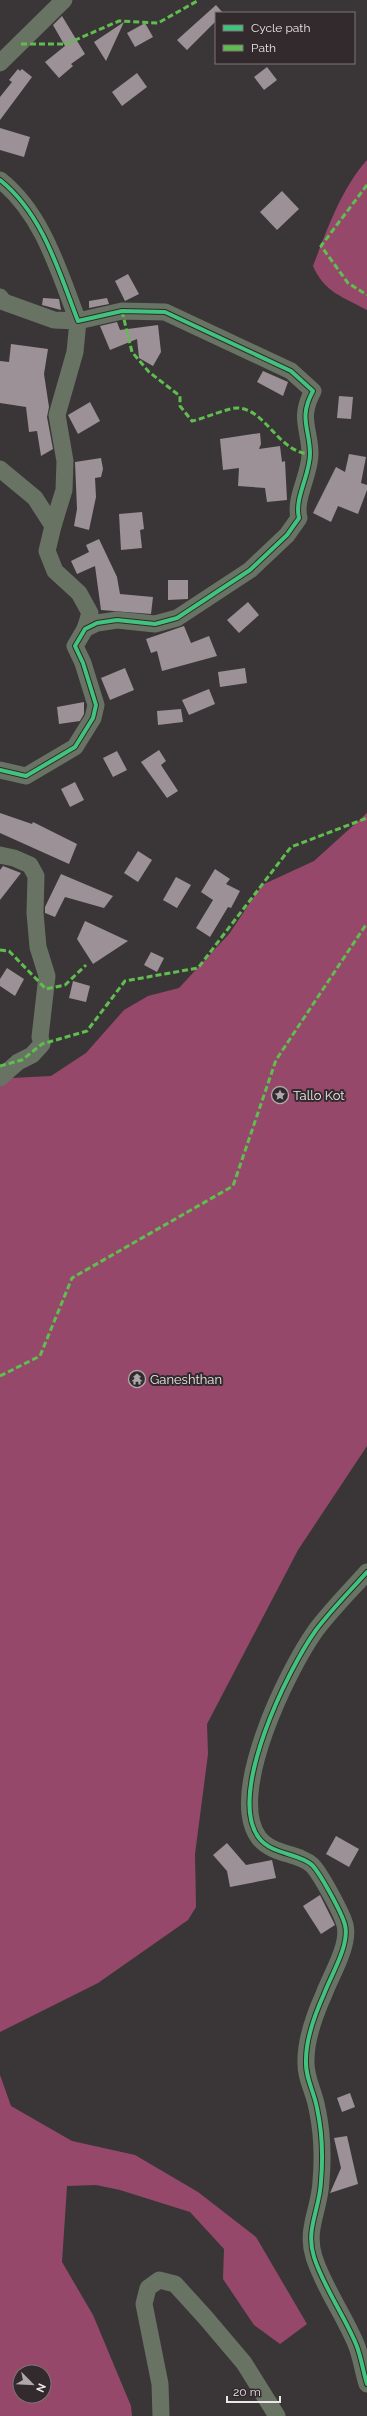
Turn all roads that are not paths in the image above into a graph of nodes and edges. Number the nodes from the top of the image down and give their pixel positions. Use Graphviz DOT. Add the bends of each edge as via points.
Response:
graph roads {
  1 [pos="64,0"];
  2 [pos="0,64"];
  3 [pos="0,180"];
  4 [pos="0,297"];
  5 [pos="78,321"];
  6 [pos="0,469"];
  7 [pos="53,526"];
  8 [pos="85,629"];
  9 [pos="0,770"];
  10 [pos="0,855"];
  11 [pos="0,1078"];
  12 [pos="367,1572"];
  13 [pos="367,2384"];
  14 [pos="160,2416"];
  15 [pos="277,2416"];
  1 -- 2 [label="street"];
  3 -- 5 [label="street" via="12,189 35,218"];
  4 -- 5 [label="street" via="4,302 54,320"];
  5 -- 7 [label="street" via="75,352 57,415 65,461 64,490"];
  5 -- 8 [label="street" via="122,311 165,312 291,372 313,391 308,399 304,423 310,454 296,510 298,518 287,535 250,570 177,618 155,624 117,620 97,623"];
  6 -- 7 [label="street" via="35,498"];
  7 -- 8 [label="street" via="47,551 55,571 79,593 90,613"];
  8 -- 9 [label="street" via="75,646 96,705 93,718 75,747 26,776"];
  10 -- 11 [label="street" via="30,865 36,876 35,913 38,947 47,976 40,1037 42,1044 32,1055 18,1062"];
  12 -- 13 [label="street" via="316,1630 291,1668 276,1700 249,1788 251,1820 259,1839 273,1849 311,1864 346,1926 342,1955 311,2029 306,2058 307,2079 317,2107 321,2150 321,2182 310,2232 314,2258 356,2345"];
  14 -- 15 [label="street" via="160,2384 144,2304 148,2288 159,2280 175,2284 210,2322 244,2363"];
}
